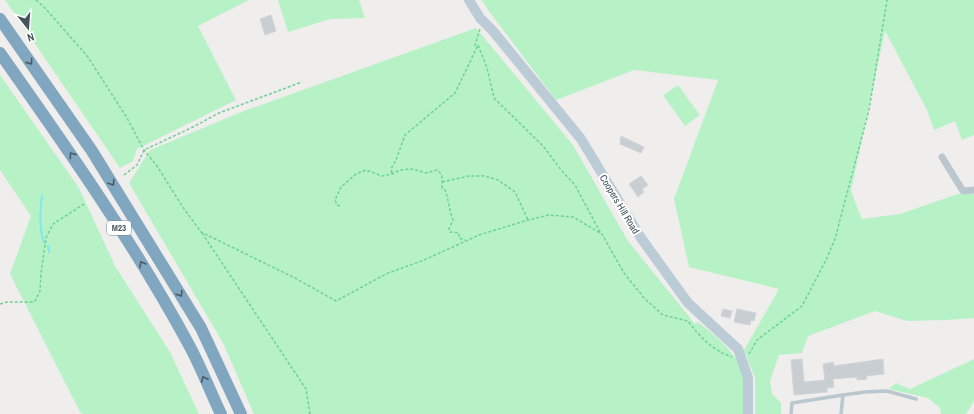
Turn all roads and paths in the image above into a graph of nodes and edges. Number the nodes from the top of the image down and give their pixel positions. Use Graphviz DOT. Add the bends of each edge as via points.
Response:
graph roads {
  1 [pos="36,0"];
  2 [pos="469,0"];
  3 [pos="887,0"];
  4 [pos="0,19"];
  5 [pos="479,31"];
  6 [pos="478,45"];
  7 [pos="0,53"];
  8 [pos="302,82"];
  9 [pos="144,150"];
  10 [pos="942,157"];
  11 [pos="392,174"];
  12 [pos="124,175"];
  13 [pos="442,182"];
  14 [pos="974,190"];
  15 [pos="84,204"];
  16 [pos="340,206"];
  17 [pos="528,220"];
  18 [pos="201,232"];
  19 [pos="602,234"];
  20 [pos="466,241"];
  21 [pos="0,304"];
  22 [pos="742,362"];
  23 [pos="843,395"];
  24 [pos="916,399"];
  25 [pos="221,414"];
  26 [pos="241,414"];
  27 [pos="310,414"];
  28 [pos="748,414"];
  29 [pos="791,414"];
  30 [pos="842,414"];
  1 -- 9 [label="path" via="88,57"];
  2 -- 22 [label="street, Coopers Hill Road" via="480,18 581,139 641,238 688,303 738,348"];
  3 -- 22 [label="path" via="869,110 835,239 802,306 757,340"];
  4 -- 26 [label="highway, M23, one-way" via="92,151 201,328"];
  5 -- 6 [label="path" via="475,45"];
  6 -- 11 [label="path" via="455,93 405,135 391,168"];
  6 -- 19 [label="path" via="494,98 542,146 575,184"];
  25 -- 7 [label="highway, M23, one-way" via="189,346 137,255 78,164"];
  8 -- 9 [label="path" via="220,112"];
  9 -- 12 [label="path" via="137,165"];
  9 -- 18 [label="path"];
  10 -- 14 [label="street" via="963,191"];
  11 -- 13 [label="path" via="400,170 413,169 426,173 437,170 441,173"];
  11 -- 16 [label="path" via="382,176 366,170 356,174 341,188 335,200"];
  13 -- 17 [label="path" via="469,176 484,176 498,180 515,192"];
  13 -- 20 [label="path" via="442,188 450,201 453,220 448,229 450,232 459,233 459,238"];
  15 -- 21 [label="path" via="53,224 46,238 40,291 35,301"];
  17 -- 19 [label="path" via="549,214 573,217"];
  17 -- 20 [label="path"];
  18 -- 20 [label="path" via="336,301 386,274"];
  18 -- 27 [label="path" via="306,389"];
  19 -- 22 [label="path" via="624,273 663,315 688,321 699,336 721,353"];
  22 -- 28 [label="street, Coopers Hill Road" via="748,378"];
  23 -- 24 [label="lane" via="887,391"];
  23 -- 29 [label="lane" via="792,403"];
  23 -- 30 [label="lane"];
}
